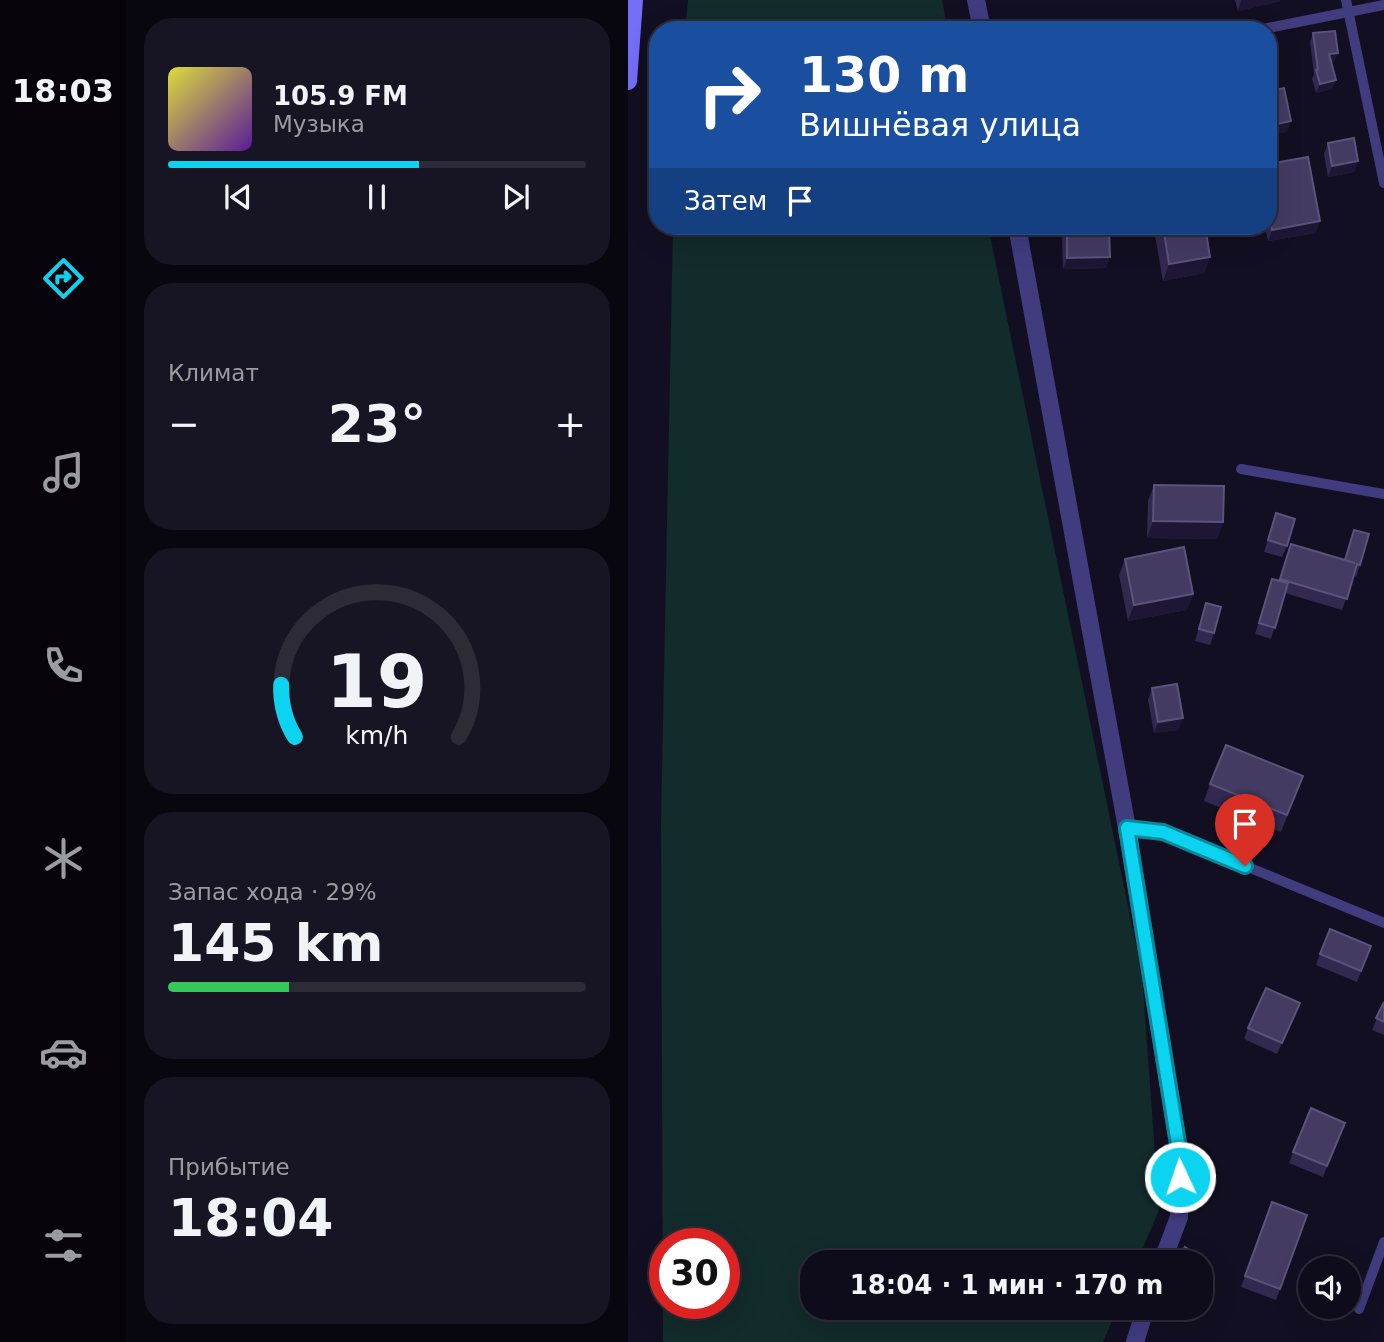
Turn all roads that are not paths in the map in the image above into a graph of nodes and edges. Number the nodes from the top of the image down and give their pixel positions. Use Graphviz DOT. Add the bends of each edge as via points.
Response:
graph roads {
  1 [pos="634,0"];
  2 [pos="976,0"];
  3 [pos="1384,5"];
  4 [pos="1347,6"];
  5 [pos="980,21"];
  6 [pos="1277,25"];
  7 [pos="628,81"];
  8 [pos="1384,183"];
  9 [pos="1020,235"];
  10 [pos="1241,469"];
  11 [pos="1384,494"];
  12 [pos="1127,828"];
  13 [pos="1384,923"];
  14 [pos="1384,1242"];
  15 [pos="1167,1250"];
  16 [pos="1361,1304"];
  17 [pos="1142,1320"];
  18 [pos="1135,1342"];
  1 -- 7 [label="main road"];
  2 -- 5 [label="street"];
  3 -- 4 [label="lane"];
  4 -- 6 [label="lane"];
  4 -- 8 [label="lane"];
  9 -- 12 [label="street"];
  10 -- 11 [label="lane"];
  12 -- 13 [label="lane" via="1163,832"];
  12 -- 15 [label="street" via="1180,1156 1179,1217"];
  14 -- 16 [label="lane"];
  17 -- 18 [label="street"];
}
